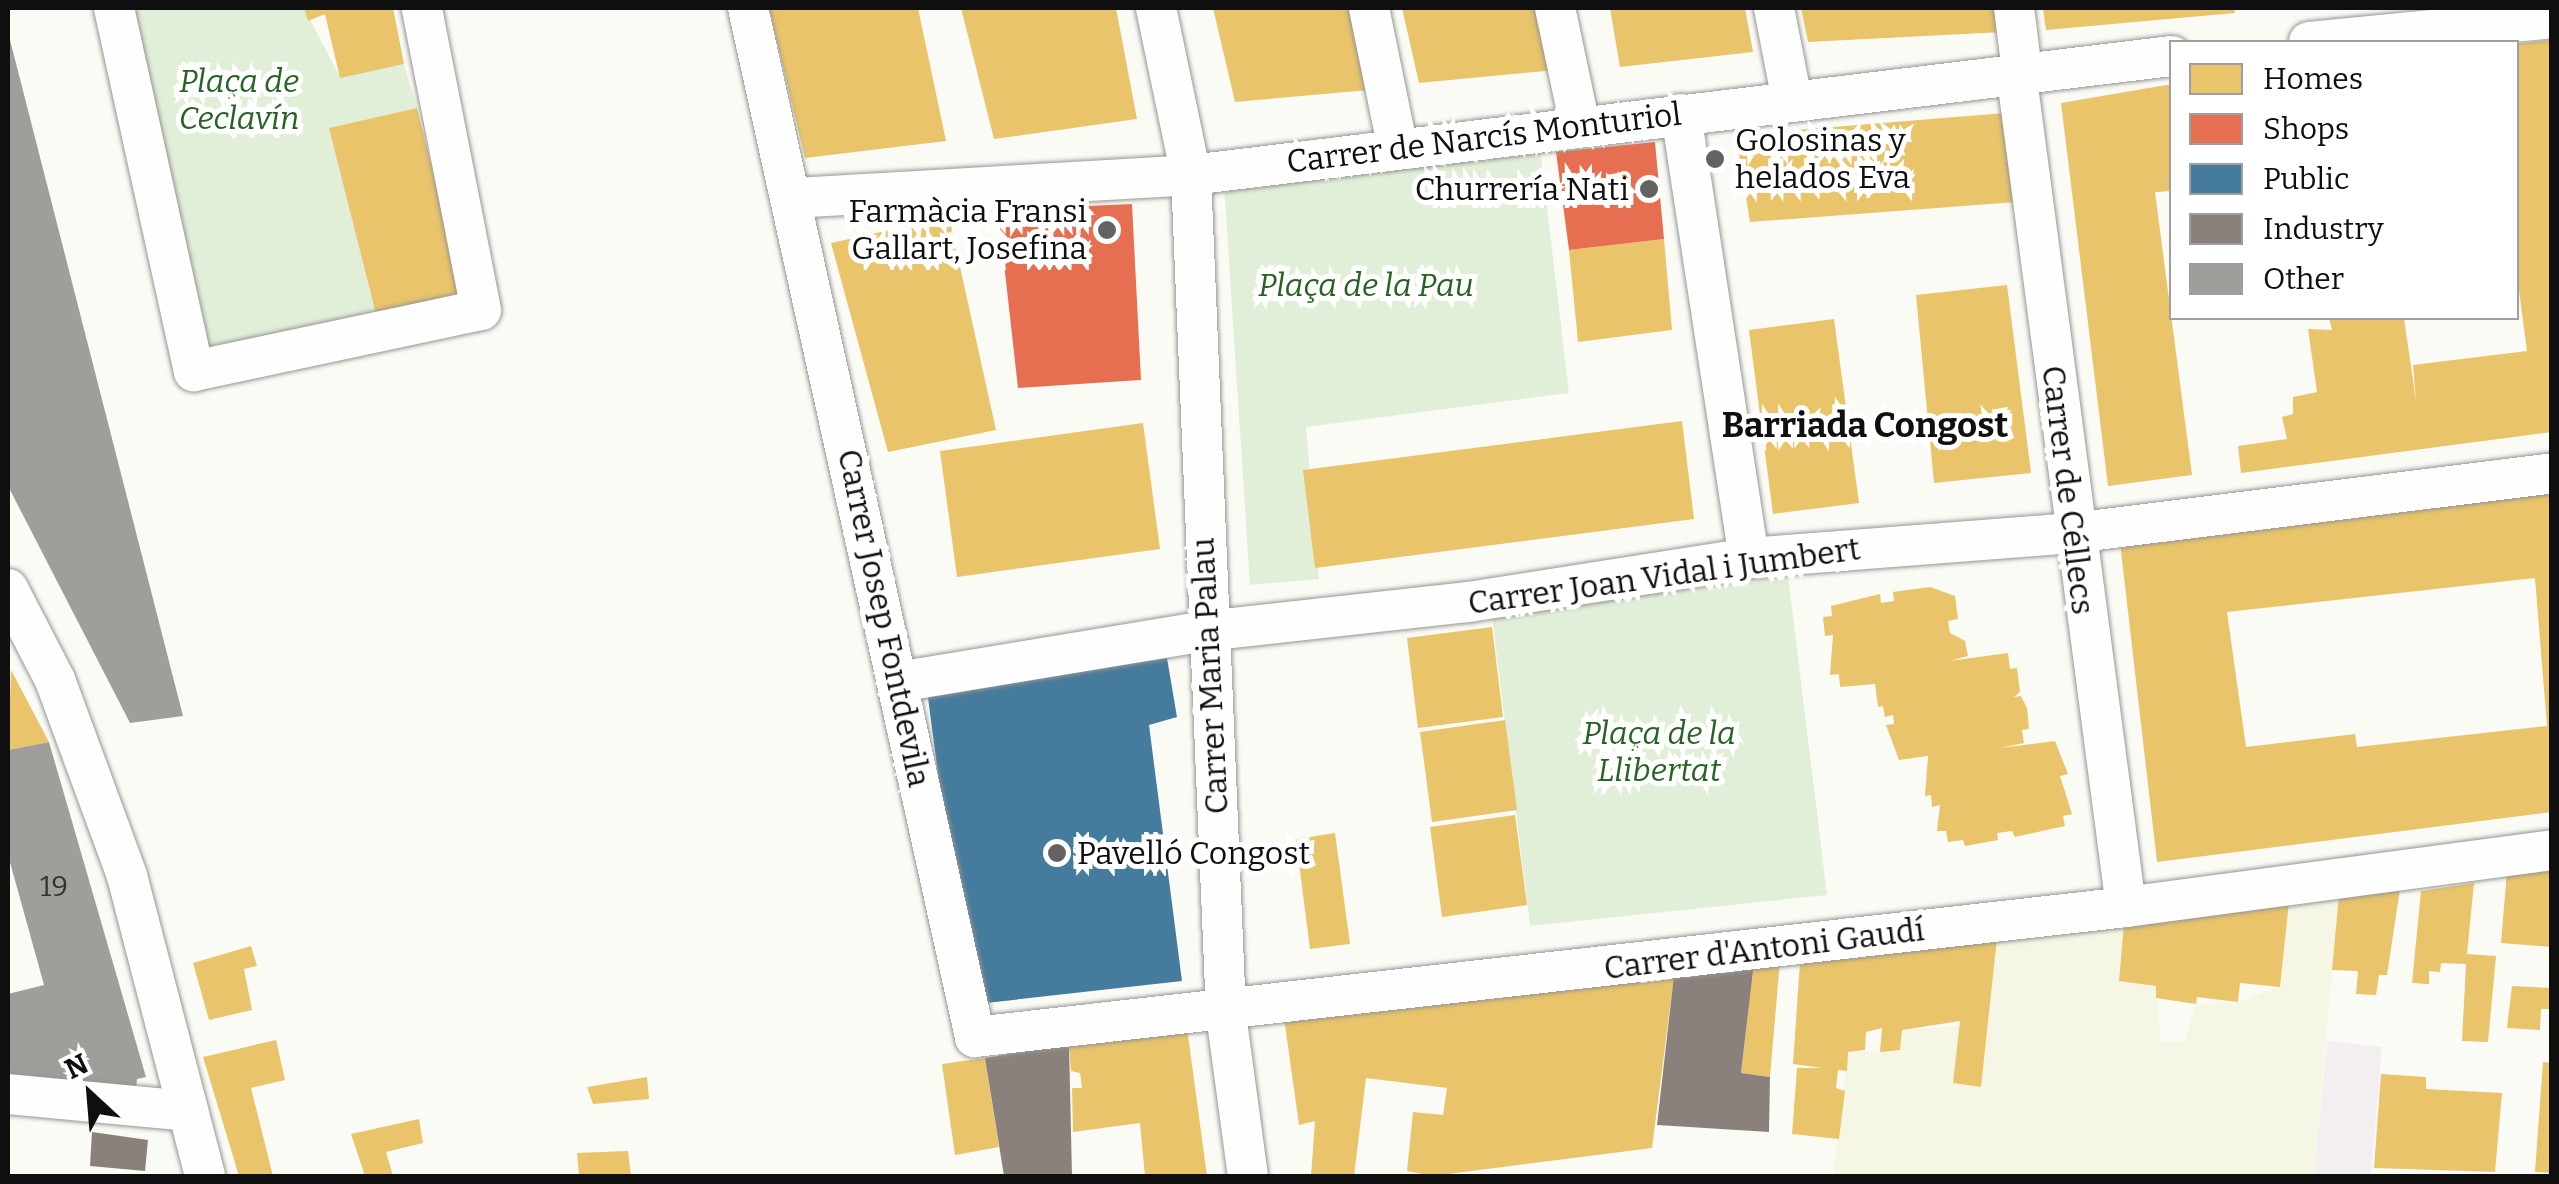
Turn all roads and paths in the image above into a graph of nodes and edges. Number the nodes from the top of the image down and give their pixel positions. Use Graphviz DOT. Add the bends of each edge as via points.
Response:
graph roads {
  1 [pos="114,8"];
  2 [pos="422,8"];
  3 [pos="748,8"];
  4 [pos="1156,8"];
  5 [pos="1370,8"];
  6 [pos="1555,8"];
  7 [pos="1774,8"];
  8 [pos="2014,8"];
  9 [pos="2552,18"];
  10 [pos="2367,22"];
  11 [pos="2315,40"];
  12 [pos="2169,56"];
  13 [pos="2019,71"];
  14 [pos="1792,101"];
  15 [pos="1681,114"];
  16 [pos="1580,126"];
  17 [pos="1398,149"];
  18 [pos="1191,175"];
  19 [pos="794,198"];
  20 [pos="2552,473"];
  21 [pos="2072,534"];
  22 [pos="1749,558"];
  23 [pos="8,589"];
  24 [pos="1206,630"];
  25 [pos="898,682"];
  26 [pos="2552,850"];
  27 [pos="2126,907"];
  28 [pos="1226,1014"];
  29 [pos="975,1037"];
  30 [pos="8,1094"];
  31 [pos="188,1111"];
  32 [pos="205,1176"];
  33 [pos="1248,1176"];
  1 -- 2 [label="street" via="194,370 481,310"];
  3 -- 19 [label="street, Carrer Josep Fontdevila"];
  4 -- 18 [label="street, Carrer Maria Palau"];
  5 -- 17 [label="street"];
  6 -- 16 [label="street"];
  7 -- 14 [label="street"];
  8 -- 13 [label="street, Carrer de Céllecs"];
  9 -- 10 [label="street"];
  10 -- 11 [label="street"];
  12 -- 13 [label="street, Carrer de Narcís Monturiol"];
  13 -- 14 [label="street, Carrer de Narcís Monturiol"];
  13 -- 21 [label="street, Carrer de Céllecs"];
  14 -- 15 [label="street, Carrer de Narcís Monturiol"];
  15 -- 16 [label="street, Carrer de Narcís Monturiol"];
  15 -- 22 [label="street"];
  16 -- 17 [label="street, Carrer de Narcís Monturiol"];
  17 -- 18 [label="street, Carrer de Narcís Monturiol"];
  18 -- 19 [label="street, Carrer de Narcís Monturiol"];
  18 -- 24 [label="street, Carrer Maria Palau"];
  19 -- 25 [label="street, Carrer Josep Fontdevila"];
  20 -- 21 [label="street, Carrer Joan Vidal i Jumbert"];
  21 -- 22 [label="street, Carrer Joan Vidal i Jumbert"];
  21 -- 27 [label="street, Carrer de Céllecs"];
  22 -- 24 [label="street, Carrer Joan Vidal i Jumbert" via="1469,602"];
  23 -- 31 [label="street" via="55,680 127,876"];
  24 -- 25 [label="street, Carrer Joan Vidal i Jumbert"];
  24 -- 28 [label="street, Carrer Maria Palau"];
  25 -- 29 [label="street, Carrer Josep Fontdevila"];
  26 -- 27 [label="street, Carrer d'Antoni Gaudí"];
  27 -- 28 [label="street, Carrer d'Antoni Gaudí"];
  28 -- 29 [label="street, Carrer d'Antoni Gaudí"];
  28 -- 33 [label="street, Carrer Maria Palau"];
  30 -- 31 [label="street"];
  31 -- 32 [label="street"];
}
